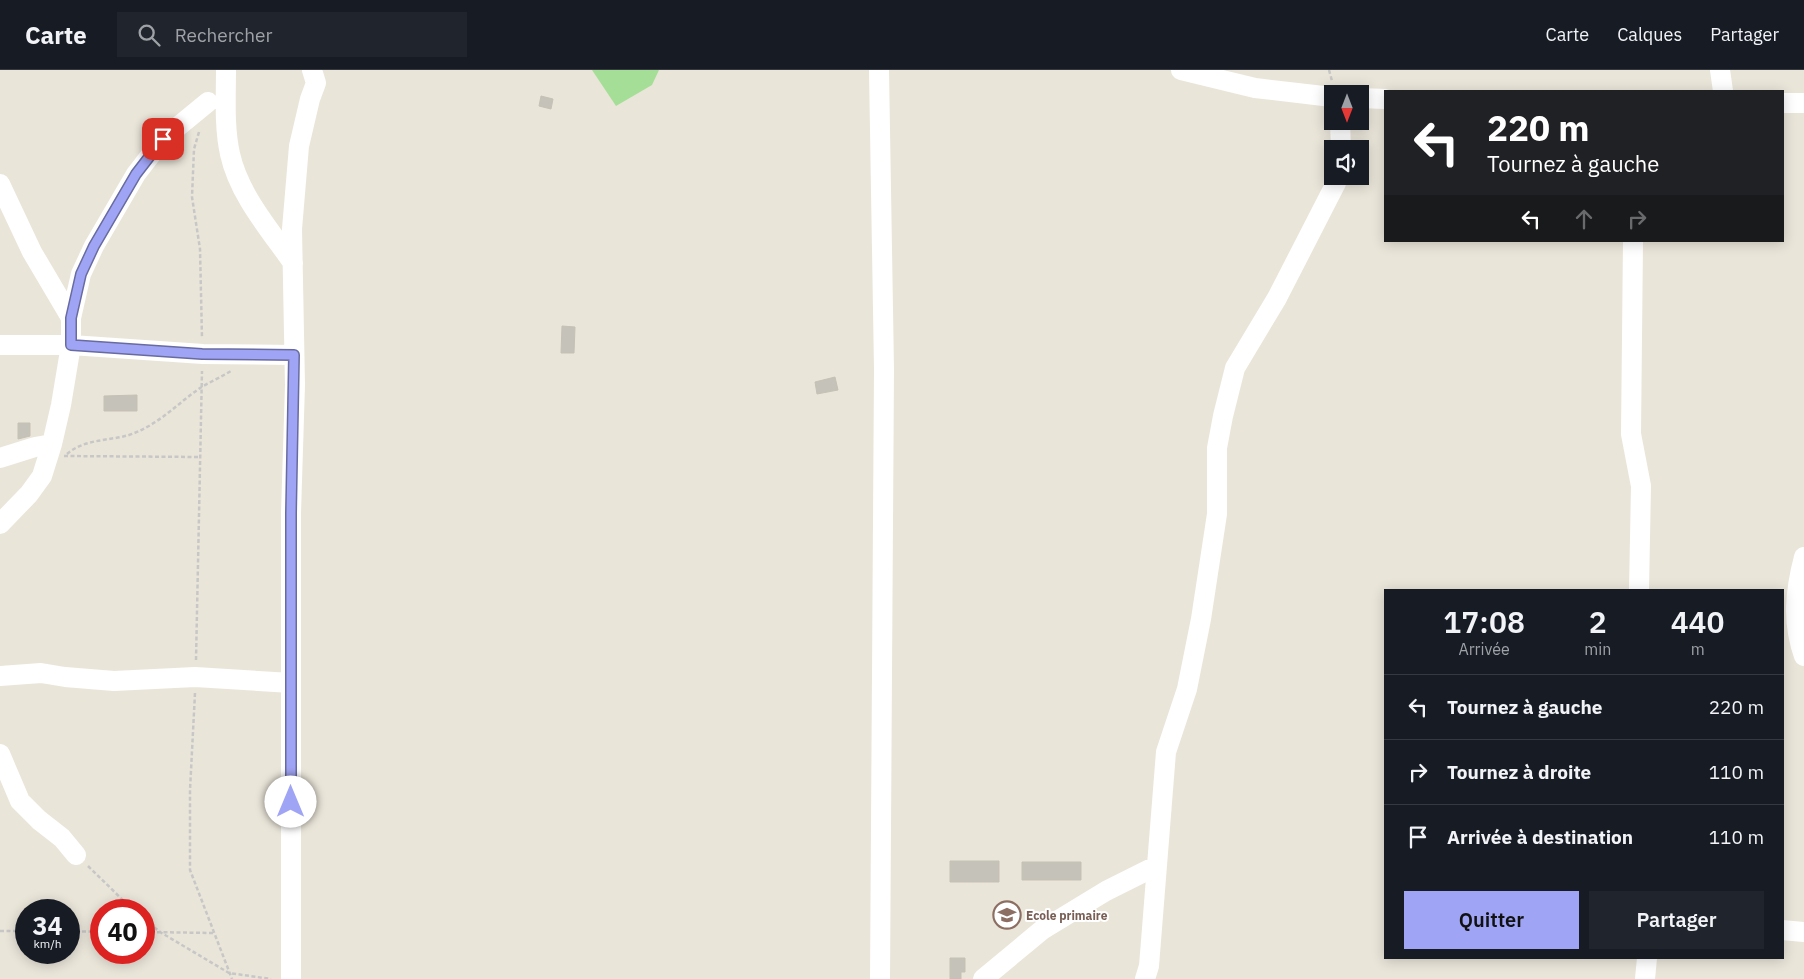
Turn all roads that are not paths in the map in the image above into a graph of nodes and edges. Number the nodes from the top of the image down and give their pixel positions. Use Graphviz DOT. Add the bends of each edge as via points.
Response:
graph roads {
  1 [pos="226,70"];
  2 [pos="312,70"];
  3 [pos="879,70"];
  4 [pos="1181,70"];
  5 [pos="1720,70"];
  6 [pos="1722,90"];
  7 [pos="1324,96"];
  8 [pos="1369,98"];
  9 [pos="1384,99"];
  10 [pos="208,102"];
  11 [pos="1784,103"];
  12 [pos="1804,103"];
  13 [pos="0,184"];
  14 [pos="1334,185"];
  15 [pos="1633,242"];
  16 [pos="293,263"];
  17 [pos="71,318"];
  18 [pos="0,344"];
  19 [pos="71,345"];
  20 [pos="294,355"];
  21 [pos="59,454"];
  22 [pos="0,458"];
  23 [pos="0,524"];
  24 [pos="1804,557"];
  25 [pos="1639,589"];
  26 [pos="1804,656"];
  27 [pos="0,676"];
  28 [pos="291,683"];
  29 [pos="0,754"];
  30 [pos="76,855"];
  31 [pos="1156,866"];
  32 [pos="1784,930"];
  33 [pos="1804,932"];
  34 [pos="1647,959"];
  35 [pos="291,979"];
  36 [pos="880,979"];
  37 [pos="983,979"];
  38 [pos="1145,979"];
  39 [pos="1645,979"];
  1 -- 16 [label="street" via="230,154 242,188"];
  2 -- 16 [label="street" via="316,83 299,146 292,229"];
  3 -- 36 [label="street" via="884,369"];
  4 -- 7 [label="street" via="1255,88"];
  5 -- 6 [label="street"];
  8 -- 9 [label="street"];
  10 -- 17 [label="street" via="163,139 136,174 81,274"];
  11 -- 12 [label="street"];
  13 -- 17 [label="street" via="32,252"];
  14 -- 31 [label="street" via="1277,298 1235,368 1217,448 1217,514 1201,619 1187,689 1166,752"];
  15 -- 25 [label="street" via="1631,434 1641,486"];
  16 -- 20 [label="street"];
  17 -- 19 [label="street"];
  18 -- 19 [label="street"];
  19 -- 20 [label="street" via="202,354"];
  19 -- 21 [label="street"];
  20 -- 28 [label="street"];
  21 -- 22 [label="street" via="34,447"];
  21 -- 23 [label="street" via="29,494"];
  24 -- 26 [label="street" via="1795,624"];
  27 -- 28 [label="street" via="41,672 114,681 195,677"];
  28 -- 35 [label="street"];
  29 -- 30 [label="street" via="20,801 62,838"];
  31 -- 37 [label="street" via="1106,891 1042,930"];
  31 -- 38 [label="street" via="1149,966"];
  32 -- 33 [label="street"];
  34 -- 39 [label="street"];
}
